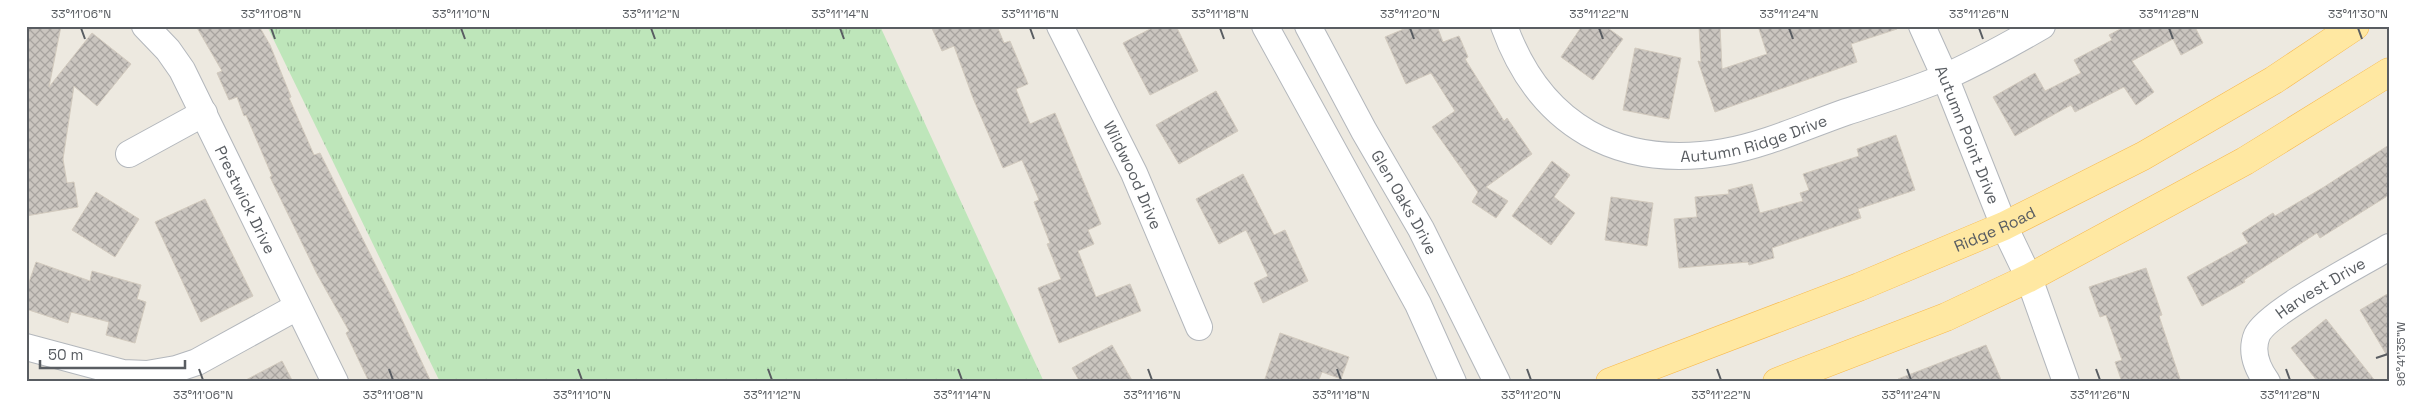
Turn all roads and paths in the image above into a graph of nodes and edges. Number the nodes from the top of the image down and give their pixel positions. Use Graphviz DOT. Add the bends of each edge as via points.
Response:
graph roads {
  1 [pos="145,26"];
  2 [pos="1060,26"];
  3 [pos="1264,26"];
  4 [pos="1308,26"];
  5 [pos="1504,26"];
  6 [pos="1922,26"];
  7 [pos="2042,26"];
  8 [pos="2355,26"];
  9 [pos="2389,72"];
  10 [pos="1944,77"];
  11 [pos="204,113"];
  12 [pos="129,154"];
  13 [pos="2004,226"];
  14 [pos="2389,247"];
  15 [pos="2029,278"];
  16 [pos="297,307"];
  17 [pos="1199,328"];
  18 [pos="26,347"];
  19 [pos="335,382"];
  20 [pos="1453,382"];
  21 [pos="1497,382"];
  22 [pos="1610,382"];
  23 [pos="1777,382"];
  24 [pos="2066,382"];
  25 [pos="2267,382"];
  1 -- 11 [label="street, Prestwick Drive" via="172,56"];
  2 -- 17 [label="street, Wildwood Drive" via="1134,173"];
  3 -- 20 [label="street" via="1413,296"];
  4 -- 21 [label="street, Glen Oaks Drive" via="1421,229"];
  5 -- 10 [label="street, Autumn Ridge Drive" via="1526,74 1552,108 1575,127 1612,145 1672,155 1725,152 1763,142"];
  6 -- 10 [label="street, Autumn Point Drive"];
  7 -- 10 [label="street, Autumn Ridge Drive"];
  8 -- 13 [label="main road, Ridge Road" via="2274,80 2143,156"];
  9 -- 15 [label="main road" via="2245,161"];
  10 -- 13 [label="street, Autumn Point Drive"];
  11 -- 12 [label="street"];
  11 -- 16 [label="street, Prestwick Drive"];
  13 -- 15 [label="street, Autumn Point Drive"];
  13 -- 22 [label="main road, Ridge Road"];
  14 -- 25 [label="street, Harvest Drive" via="2275,315 2263,326 2254,351"];
  15 -- 23 [label="main road" via="1946,317"];
  15 -- 24 [label="street, Autumn Point Drive"];
  16 -- 18 [label="street" via="198,362 147,374 124,373"];
  16 -- 19 [label="street, Prestwick Drive"];
}
